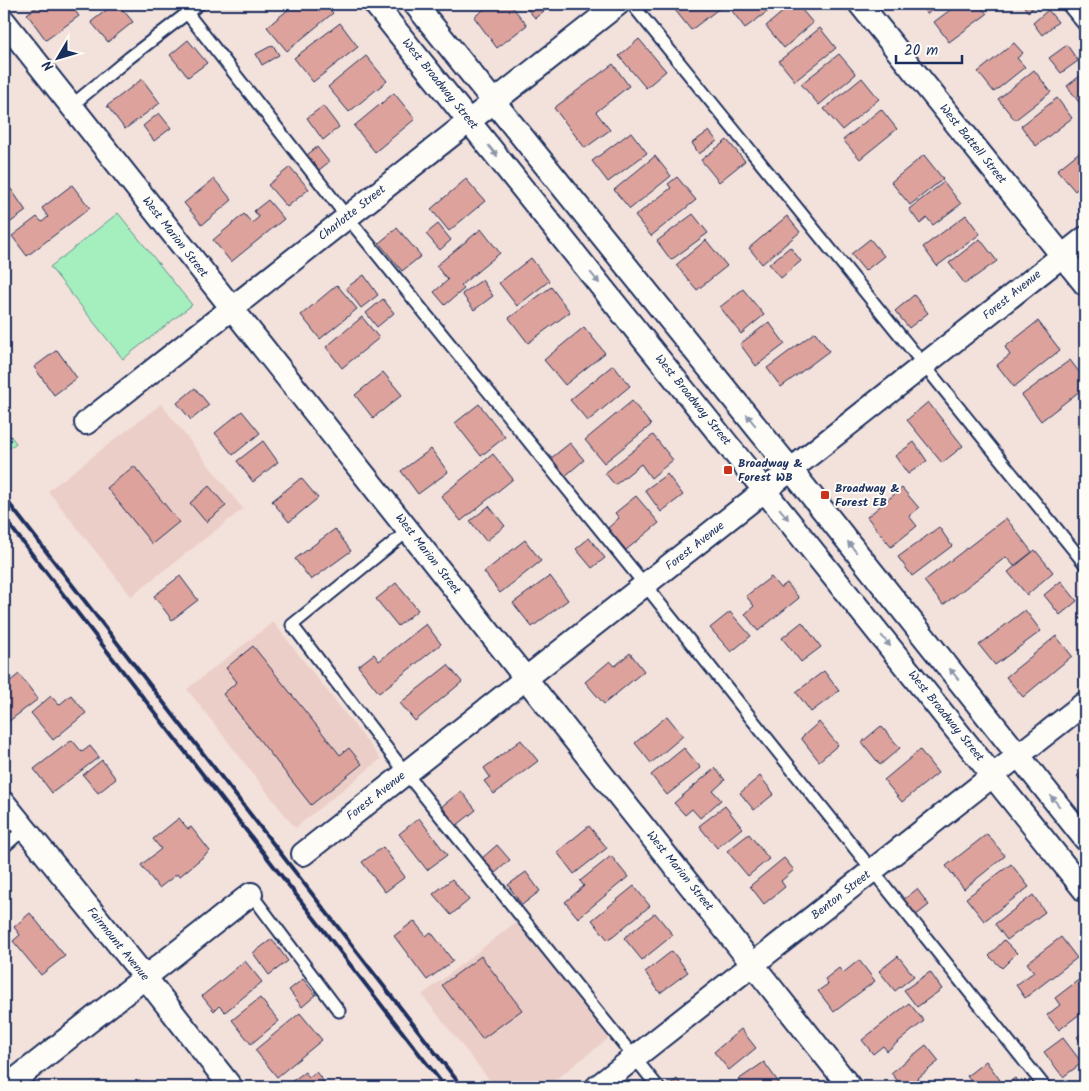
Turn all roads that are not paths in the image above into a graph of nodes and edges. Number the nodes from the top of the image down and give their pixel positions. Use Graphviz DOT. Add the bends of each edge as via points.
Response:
graph roads {
  1 [pos="199,4"];
  2 [pos="375,4"];
  3 [pos="415,4"];
  4 [pos="618,4"];
  5 [pos="632,4"];
  6 [pos="860,4"];
  7 [pos="1067,4"];
  8 [pos="187,13"];
  9 [pos="4,22"];
  10 [pos="1085,26"];
  11 [pos="493,102"];
  12 [pos="71,106"];
  13 [pos="469,121"];
  14 [pos="347,217"];
  15 [pos="1085,238"];
  16 [pos="1062,255"];
  17 [pos="1085,284"];
  18 [pos="231,307"];
  19 [pos="924,365"];
  20 [pos="86,422"];
  21 [pos="791,470"];
  22 [pos="766,490"];
  23 [pos="409,530"];
  24 [pos="1085,564"];
  25 [pos="645,585"];
  26 [pos="526,678"];
  27 [pos="1085,703"];
  28 [pos="1019,756"];
  29 [pos="406,772"];
  30 [pos="993,776"];
  31 [pos="4,803"];
  32 [pos="24,829"];
  33 [pos="1085,839"];
  34 [pos="4,847"];
  35 [pos="303,854"];
  36 [pos="872,871"];
  37 [pos="1085,891"];
  38 [pos="251,894"];
  39 [pos="754,964"];
  40 [pos="144,977"];
  41 [pos="339,1011"];
  42 [pos="635,1057"];
  43 [pos="6,1087"];
  44 [pos="231,1087"];
  45 [pos="597,1087"];
  46 [pos="658,1087"];
  47 [pos="850,1087"];
  48 [pos="1045,1087"];
  1 -- 8 [label="lane"];
  2 -- 13 [label="street, West Broadway Street"];
  3 -- 11 [label="street"];
  4 -- 11 [label="street, Charlotte Street"];
  5 -- 19 [label="lane"];
  6 -- 16 [label="street, West Battell Street"];
  7 -- 10 [label="lane"];
  8 -- 12 [label="lane"];
  8 -- 14 [label="lane"];
  9 -- 12 [label="street, West Marion Street"];
  11 -- 13 [label="street, Charlotte Street"];
  21 -- 11 [label="street, one-way"];
  12 -- 18 [label="street, West Marion Street"];
  13 -- 14 [label="street, Charlotte Street"];
  13 -- 22 [label="street, West Broadway Street, one-way"];
  14 -- 18 [label="street, Charlotte Street"];
  14 -- 25 [label="lane"];
  15 -- 16 [label="street, Forest Avenue"];
  16 -- 17 [label="street, West Battell Street"];
  16 -- 19 [label="street, Forest Avenue"];
  18 -- 20 [label="street, Charlotte Street"];
  18 -- 23 [label="street, West Marion Street"];
  19 -- 21 [label="street, Forest Avenue"];
  19 -- 24 [label="lane"];
  21 -- 22 [label="street, Forest Avenue"];
  28 -- 21 [label="street, one-way"];
  22 -- 25 [label="street, Forest Avenue"];
  22 -- 30 [label="street, West Broadway Street, one-way"];
  23 -- 26 [label="street, West Marion Street"];
  23 -- 29 [label="lane" via="292,625"];
  25 -- 26 [label="street, Forest Avenue"];
  25 -- 36 [label="lane"];
  26 -- 29 [label="street, Forest Avenue"];
  26 -- 39 [label="street, West Marion Street"];
  27 -- 28 [label="street, Benton Street"];
  28 -- 30 [label="street, Benton Street"];
  33 -- 28 [label="street, one-way"];
  29 -- 35 [label="street, Forest Avenue"];
  29 -- 42 [label="lane"];
  30 -- 36 [label="street, Benton Street"];
  30 -- 37 [label="street, West Broadway Street"];
  31 -- 32 [label="street, Fairmount Avenue"];
  32 -- 34 [label="lane"];
  32 -- 40 [label="street, Fairmount Avenue"];
  36 -- 39 [label="street, Benton Street"];
  36 -- 48 [label="lane"];
  38 -- 40 [label="street"];
  38 -- 41 [label="lane"];
  39 -- 42 [label="street, Benton Street"];
  39 -- 47 [label="street, West Marion Street"];
  40 -- 43 [label="street"];
  40 -- 44 [label="street, Fairmount Avenue"];
  42 -- 45 [label="street, Benton Street"];
  42 -- 46 [label="lane"];
}
